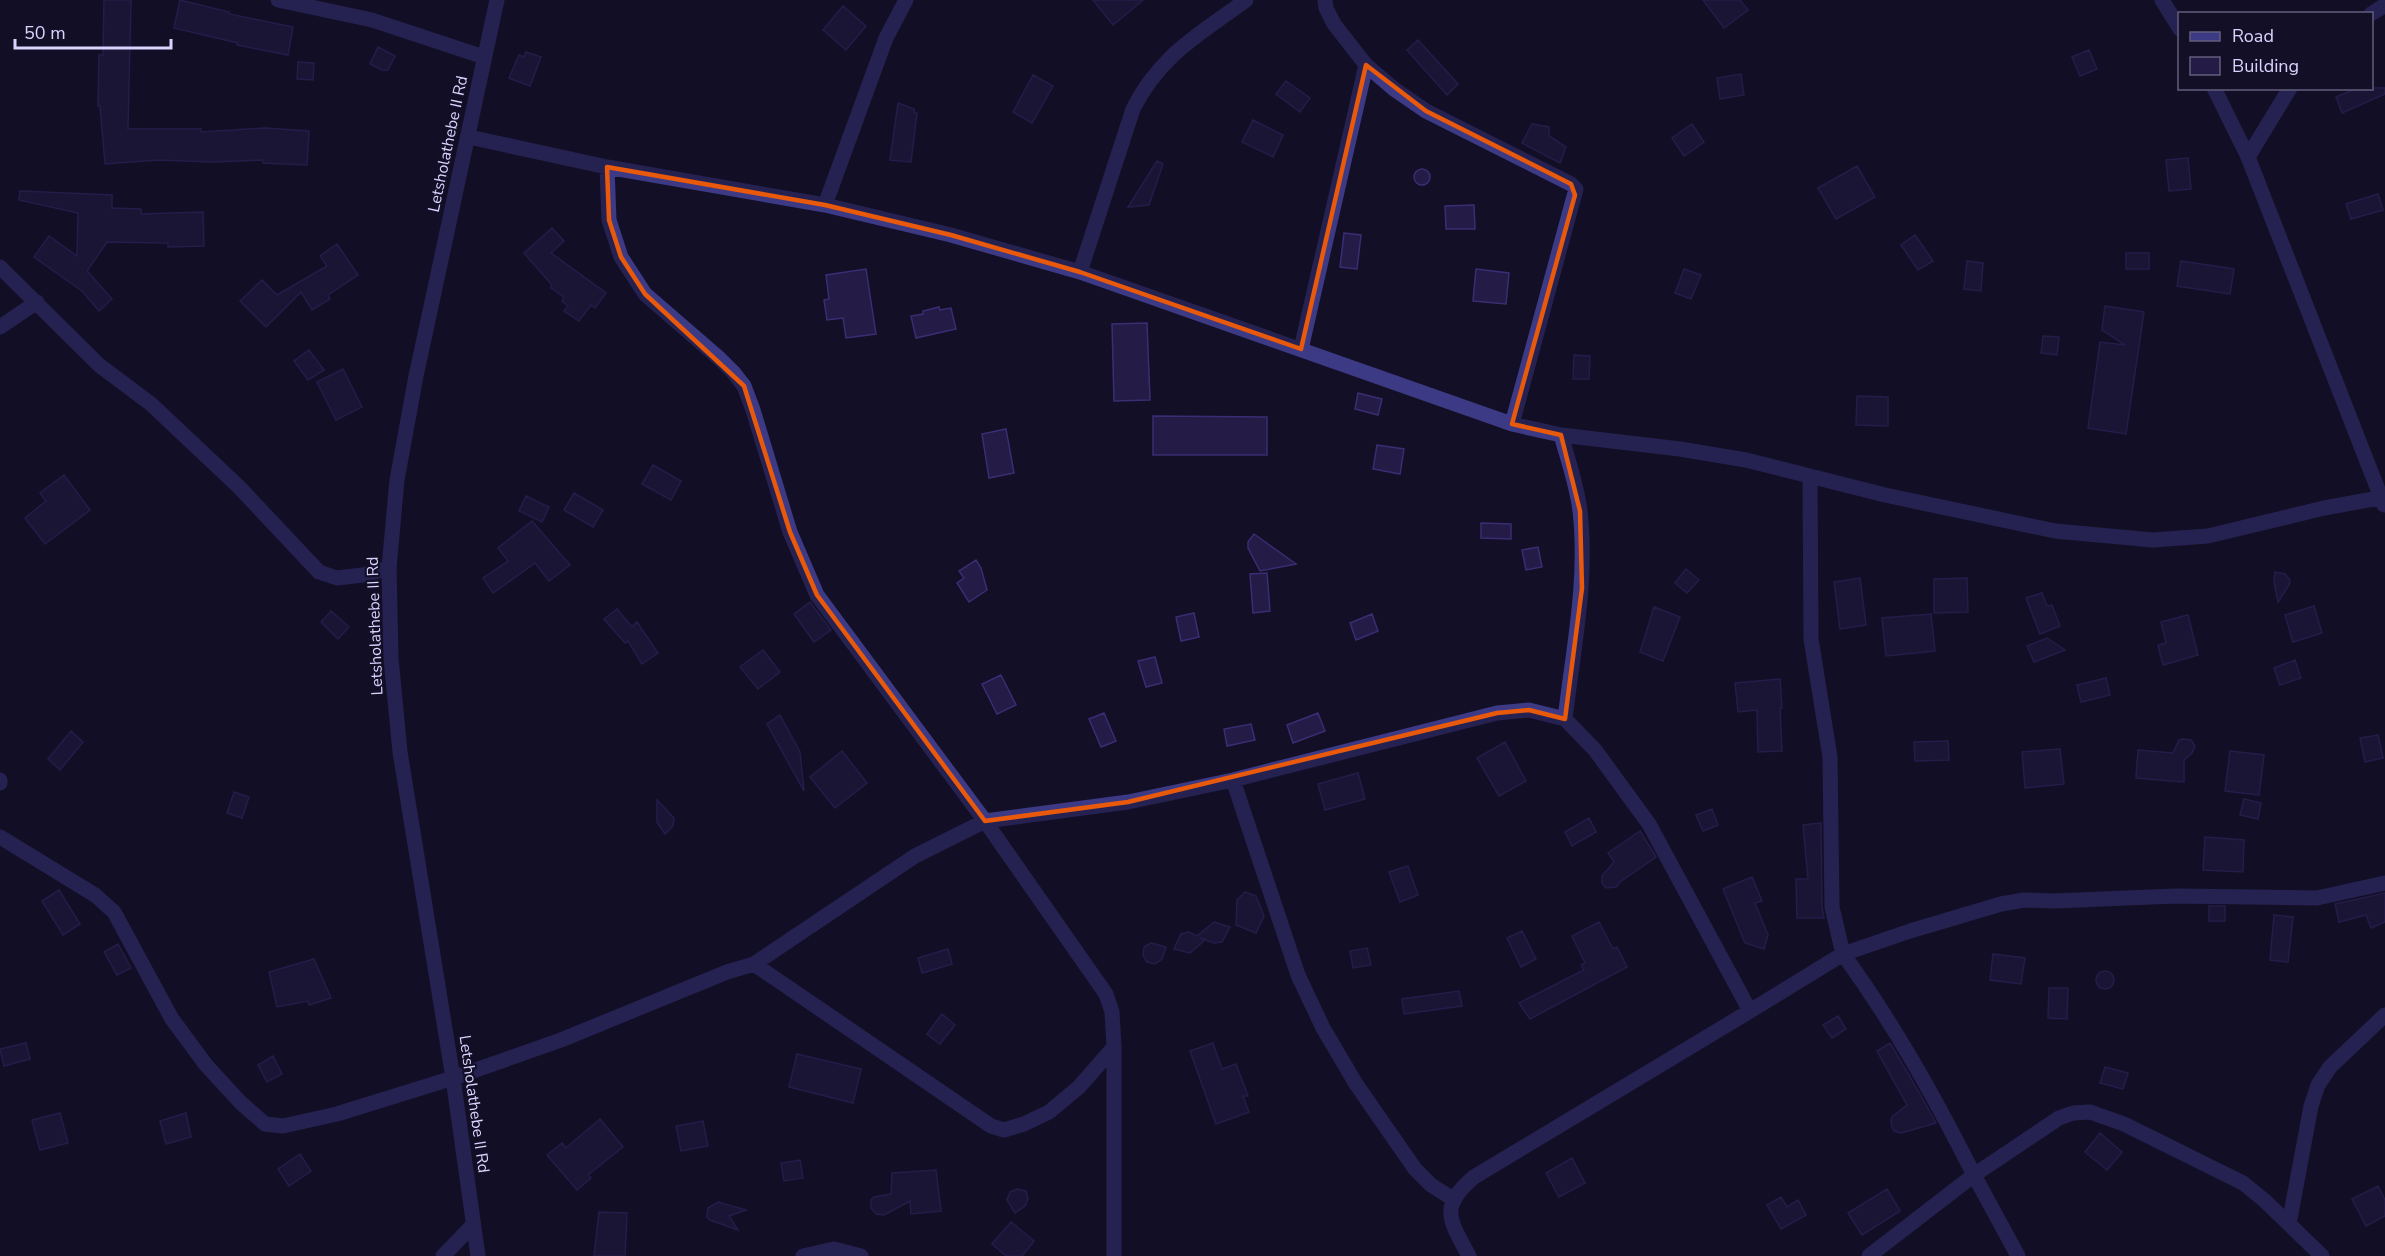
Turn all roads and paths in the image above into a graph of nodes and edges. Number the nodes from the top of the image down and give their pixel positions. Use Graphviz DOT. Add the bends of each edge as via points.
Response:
graph roads {
  1 [pos="278,0"];
  2 [pos="497,0"];
  3 [pos="906,0"];
  4 [pos="1246,0"];
  5 [pos="1325,0"];
  6 [pos="2162,0"];
  7 [pos="321,4"];
  8 [pos="2178,26"];
  9 [pos="484,57"];
  10 [pos="1366,64"];
  11 [pos="2215,90"];
  12 [pos="2289,90"];
  13 [pos="469,137"];
  14 [pos="2248,157"];
  15 [pos="607,167"];
  16 [pos="825,205"];
  17 [pos="0,267"];
  18 [pos="1080,272"];
  19 [pos="37,302"];
  20 [pos="0,327"];
  21 [pos="1301,349"];
  22 [pos="1512,424"];
  23 [pos="1561,435"];
  24 [pos="1810,476"];
  25 [pos="2384,500"];
  26 [pos="389,568"];
  27 [pos="1564,718"];
  28 [pos="1233,780"];
  29 [pos="985,821"];
  30 [pos="0,837"];
  31 [pos="2385,883"];
  32 [pos="1843,954"];
  33 [pos="754,964"];
  34 [pos="1750,1011"];
  35 [pos="2385,1015"];
  36 [pos="1114,1047"];
  37 [pos="453,1078"];
  38 [pos="1974,1175"];
  39 [pos="1453,1199"];
  40 [pos="2289,1224"];
  41 [pos="473,1225"];
  42 [pos="2307,1251"];
  43 [pos="443,1256"];
  44 [pos="478,1256"];
  45 [pos="803,1256"];
  46 [pos="861,1256"];
  47 [pos="1114,1256"];
  48 [pos="1468,1256"];
  49 [pos="1869,1256"];
  50 [pos="2018,1256"];
  51 [pos="2322,1256"];
  1 -- 7 [label="street"];
  2 -- 9 [label="street, Letsholathebe II Rd"];
  3 -- 16 [label="street" via="886,38"];
  4 -- 18 [label="street" via="1164,62 1142,91"];
  5 -- 10 [label="street" via="1334,24"];
  6 -- 8 [label="street"];
  7 -- 9 [label="street"];
  9 -- 13 [label="street, Letsholathebe II Rd"];
  10 -- 21 [label="street"];
  10 -- 22 [label="street" via="1394,90 1426,111 1576,189"];
  11 -- 14 [label="street"];
  12 -- 14 [label="street"];
  13 -- 15 [label="street"];
  13 -- 26 [label="street, Letsholathebe II Rd" via="413,388 396,480"];
  14 -- 25 [label="street"];
  15 -- 16 [label="street"];
  15 -- 29 [label="street" via="609,220 621,257 645,294 744,386 789,532 817,595"];
  16 -- 18 [label="street" via="951,235"];
  17 -- 19 [label="street"];
  18 -- 21 [label="street"];
  19 -- 20 [label="street"];
  19 -- 26 [label="street" via="99,365 151,404 239,487 319,572 337,578"];
  21 -- 22 [label="street"];
  22 -- 23 [label="street"];
  23 -- 24 [label="street" via="1746,460"];
  23 -- 27 [label="street" via="1580,511 1582,554 1582,588"];
  24 -- 25 [label="street" via="2055,531 2153,540 2208,536 2324,508"];
  24 -- 32 [label="street" via="1811,639 1830,757 1832,908"];
  26 -- 37 [label="street, Letsholathebe II Rd" via="391,658 400,752"];
  27 -- 28 [label="street" via="1529,710 1497,713"];
  27 -- 34 [label="street" via="1595,750 1649,824"];
  28 -- 29 [label="street" via="1128,802"];
  28 -- 39 [label="street" via="1298,975 1323,1028 1415,1169"];
  29 -- 33 [label="street" via="915,856"];
  29 -- 36 [label="street" via="1106,994 1112,1012"];
  30 -- 37 [label="street" via="114,912 172,1019 206,1065 265,1124 283,1126 337,1114"];
  31 -- 32 [label="street" via="2307,898 2024,900"];
  32 -- 34 [label="street"];
  32 -- 38 [label="street" via="1905,1045"];
  33 -- 36 [label="street" via="991,1126 1004,1130 1049,1112 1080,1087"];
  33 -- 37 [label="street"];
  34 -- 39 [label="street" via="1474,1177"];
  35 -- 40 [label="street" via="2330,1067 2318,1085"];
  36 -- 47 [label="street"];
  37 -- 41 [label="street, Letsholathebe II Rd"];
  38 -- 40 [label="street" via="2059,1118 2090,1112 2124,1124 2243,1183"];
  38 -- 49 [label="street"];
  38 -- 50 [label="street"];
  39 -- 48 [label="street" via="1453,1227"];
  40 -- 42 [label="street"];
  41 -- 43 [label="street"];
  41 -- 44 [label="street, Letsholathebe II Rd"];
  42 -- 51 [label="street"];
  45 -- 46 [label="street" via="834,1249"];
}
